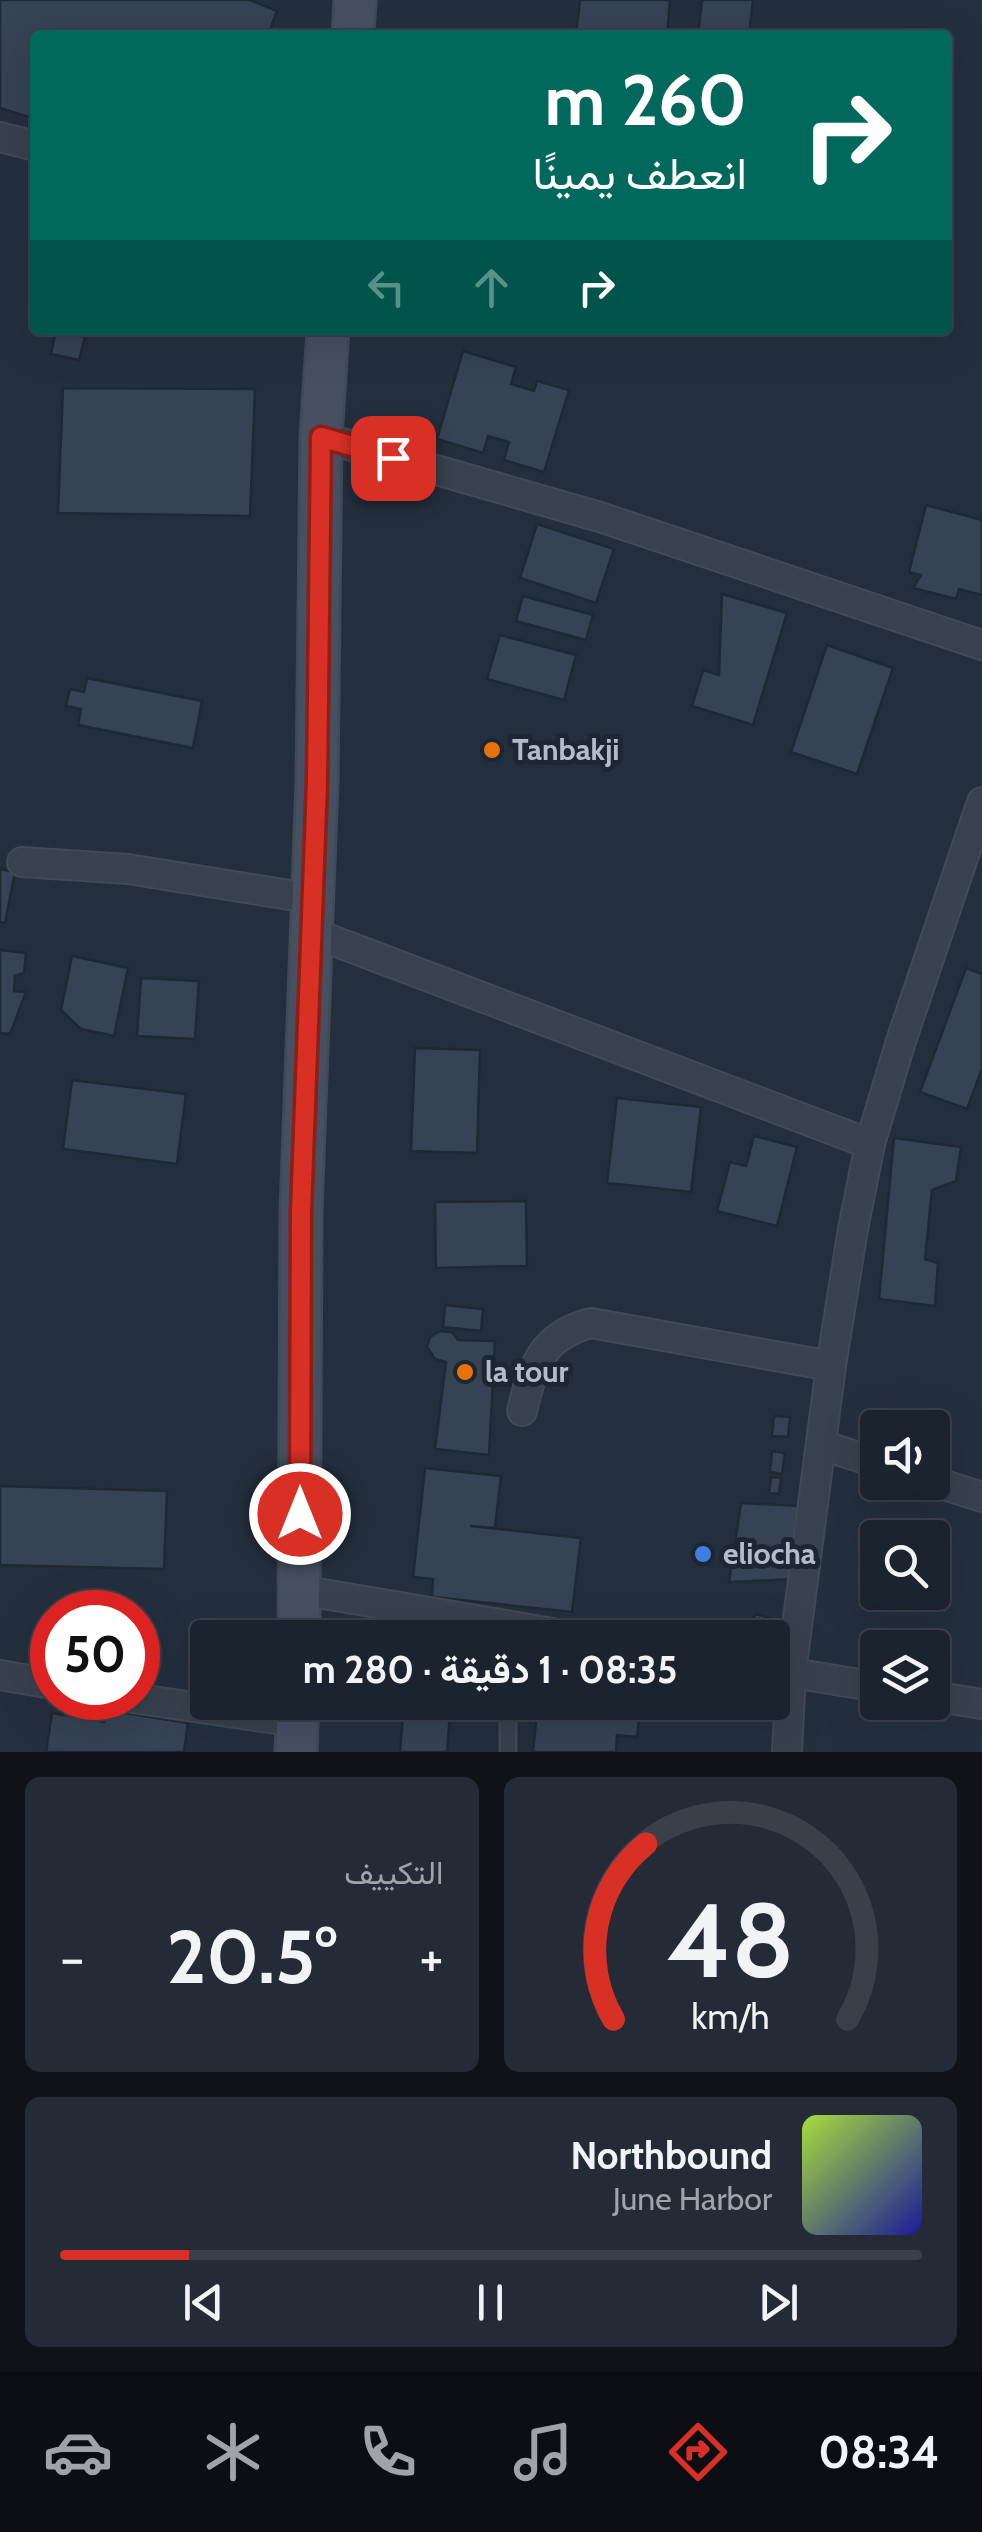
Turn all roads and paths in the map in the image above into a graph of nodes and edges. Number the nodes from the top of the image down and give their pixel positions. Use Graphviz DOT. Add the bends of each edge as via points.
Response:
graph roads {
  1 [pos="356,0"];
  2 [pos="354,30"];
  3 [pos="0,137"];
  4 [pos="30,145"];
  5 [pos="328,335"];
  6 [pos="321,437"];
  7 [pos="982,644"];
  8 [pos="982,802"];
  9 [pos="22,862"];
  10 [pos="313,916"];
  11 [pos="870,1144"];
  12 [pos="831,1366"];
  13 [pos="522,1412"];
  14 [pos="821,1445"];
  15 [pos="860,1457"];
  16 [pos="950,1487"];
  17 [pos="982,1497"];
  18 [pos="300,1590"];
  19 [pos="299,1620"];
  20 [pos="452,1620"];
  21 [pos="790,1625"];
  22 [pos="790,1672"];
  23 [pos="0,1675"];
  24 [pos="30,1680"];
  25 [pos="860,1684"];
  26 [pos="950,1699"];
  27 [pos="160,1703"];
  28 [pos="982,1704"];
  29 [pos="508,1720"];
  30 [pos="786,1720"];
  31 [pos="297,1726"];
  32 [pos="508,1752"];
  33 [pos="788,1752"];
  1 -- 2 [label="main road"];
  3 -- 4 [label="street"];
  5 -- 6 [label="main road"];
  6 -- 7 [label="street" via="600,517"];
  6 -- 10 [label="main road"];
  8 -- 11 [label="street"];
  9 -- 10 [label="street" via="128,869"];
  10 -- 11 [label="street"];
  10 -- 18 [label="main road" via="301,1212"];
  11 -- 12 [label="street"];
  12 -- 13 [label="street" via="591,1323 574,1327 542,1352"];
  12 -- 14 [label="street"];
  14 -- 15 [label="street"];
  14 -- 21 [label="street"];
  16 -- 17 [label="street"];
  18 -- 19 [label="main road"];
  18 -- 20 [label="street"];
  22 -- 25 [label="street"];
  23 -- 24 [label="street"];
  26 -- 28 [label="street"];
  27 -- 31 [label="street"];
  29 -- 32 [label="lane"];
  30 -- 33 [label="street"];
}
